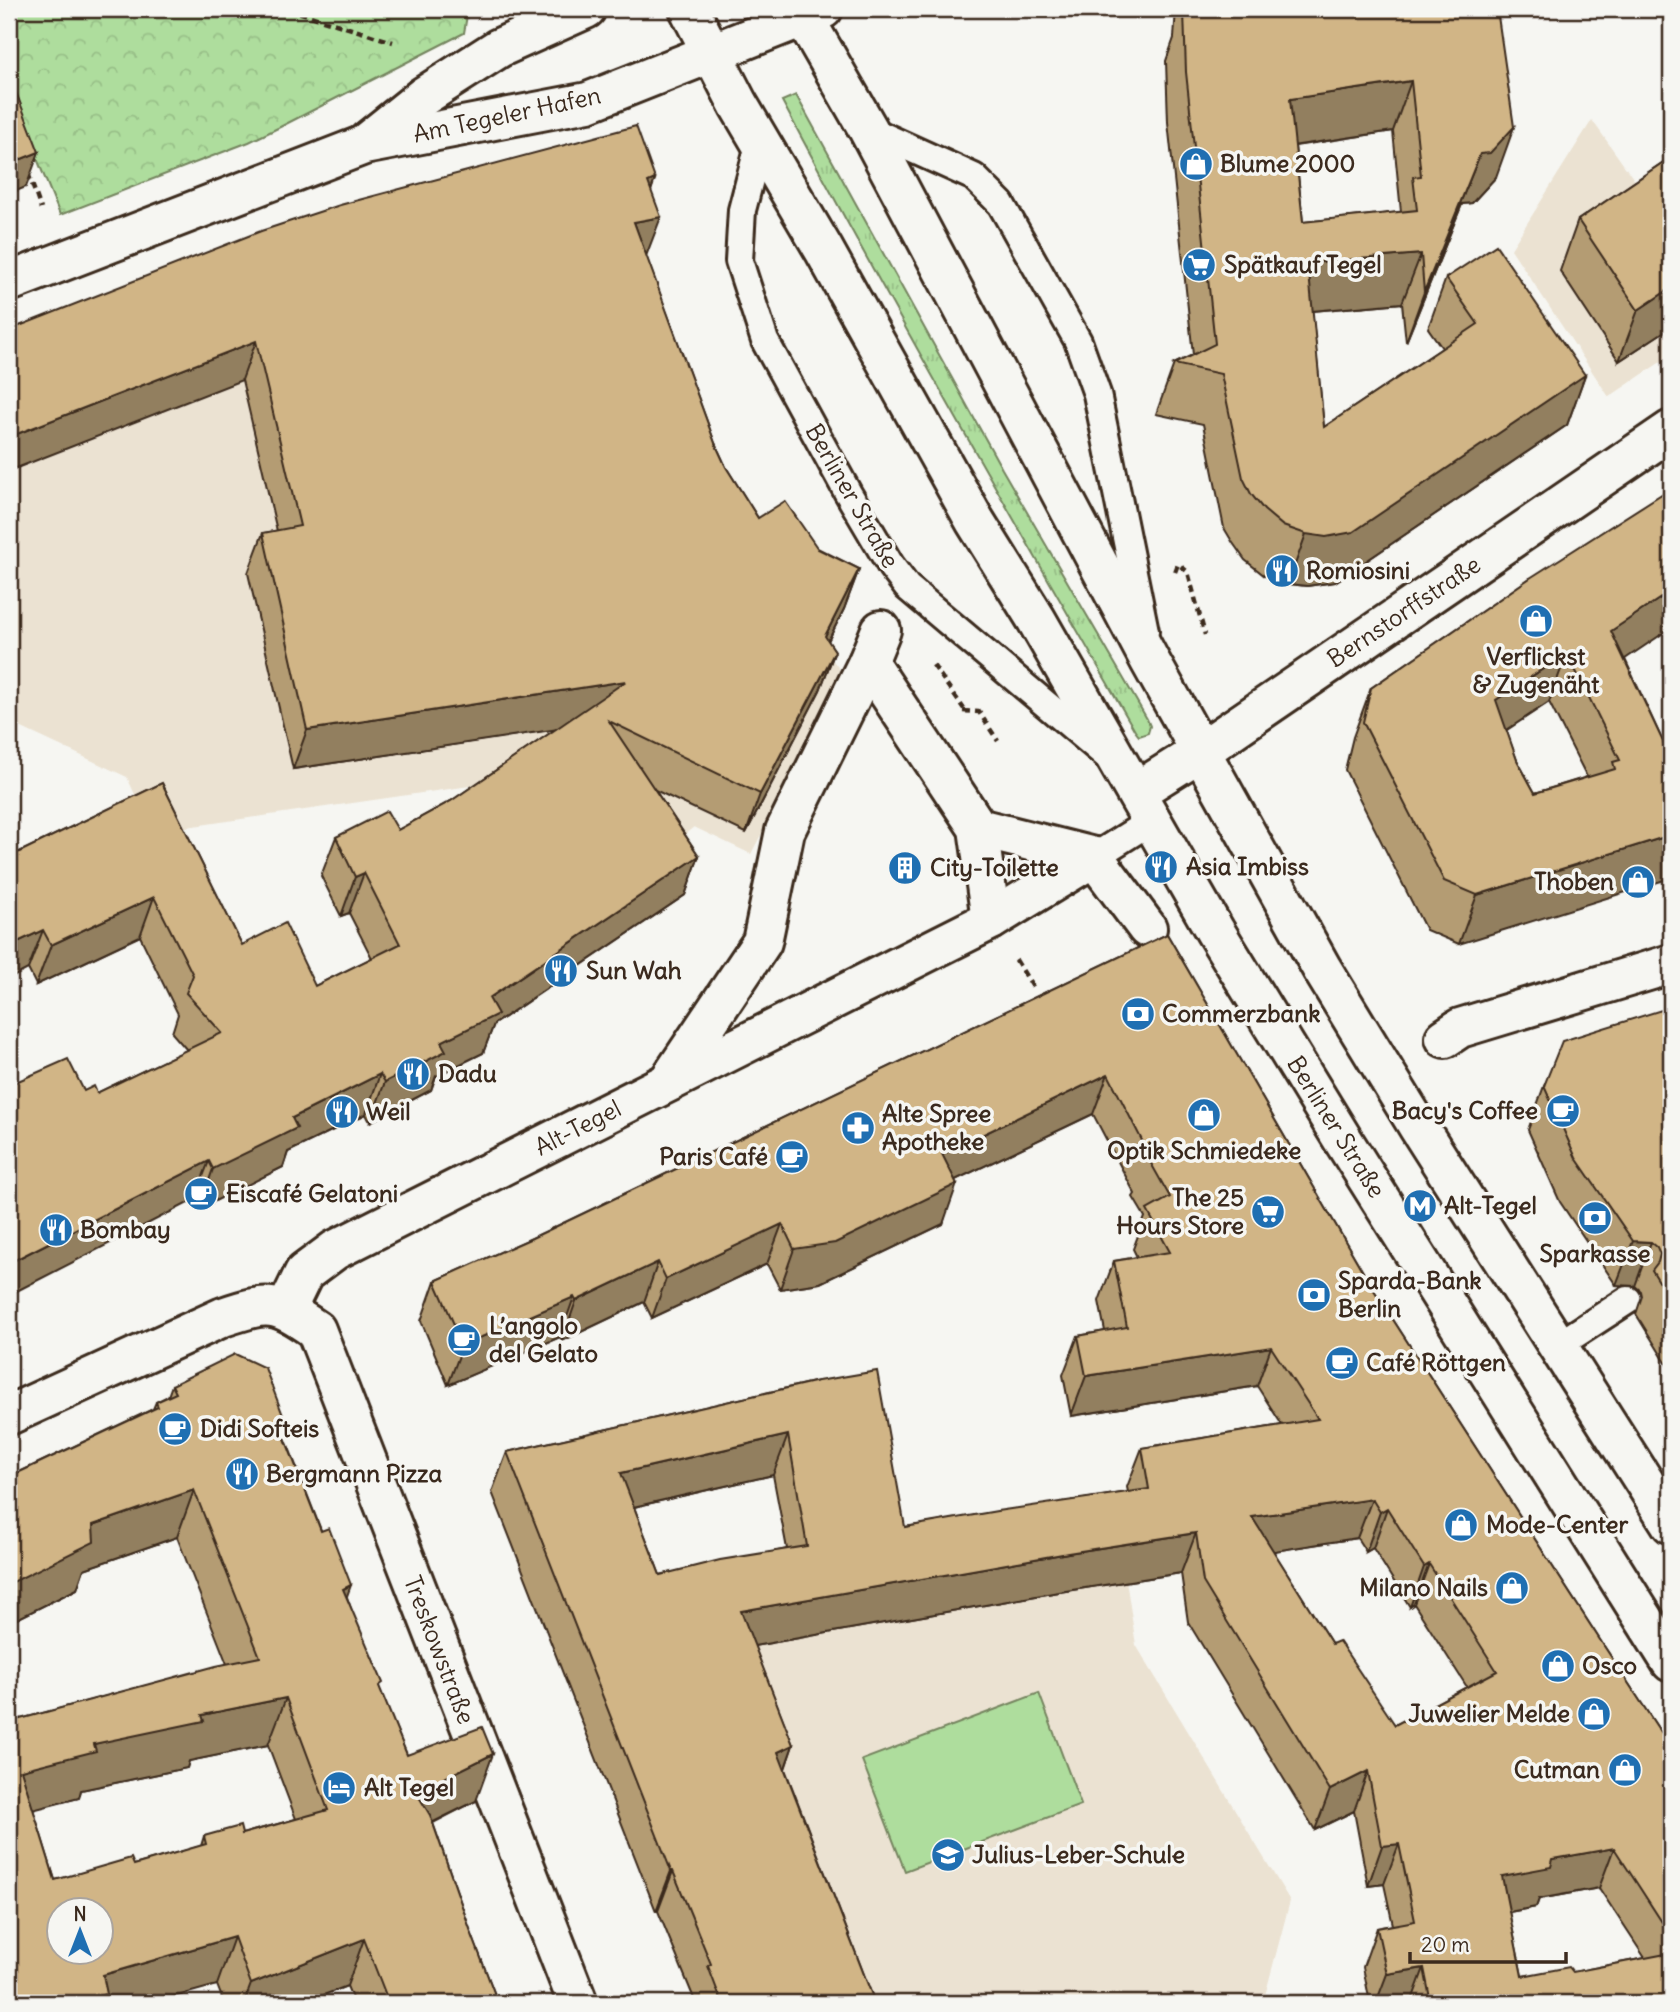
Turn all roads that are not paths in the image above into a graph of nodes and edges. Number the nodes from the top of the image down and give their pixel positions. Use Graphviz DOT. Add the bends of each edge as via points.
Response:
graph roads {
  1 [pos="586,9"];
  2 [pos="689,9"];
  3 [pos="808,11"];
  4 [pos="711,54"];
  5 [pos="868,129"];
  6 [pos="760,141"];
  7 [pos="364,145"];
  8 [pos="9,282"];
  9 [pos="1671,430"];
  10 [pos="1150,661"];
  11 [pos="1201,751"];
  12 [pos="1135,793"];
  13 [pos="978,828"];
  14 [pos="1094,857"];
  15 [pos="991,920"];
  16 [pos="1147,928"];
  17 [pos="1671,964"];
  18 [pos="1445,1038"];
  19 [pos="668,1083"];
  20 [pos="1628,1300"];
  21 [pos="286,1310"];
  22 [pos="1557,1346"];
  23 [pos="9,1415"];
  24 [pos="1671,1524"];
  25 [pos="1671,1662"];
  26 [pos="578,2003"];
  1 -- 7 [label="street, Am Tegeler Hafen" via="499,48 425,96"];
  2 -- 4 [label="street, Berliner Straße"];
  3 -- 4 [label="street, Am Tegeler Hafen"];
  3 -- 5 [label="street"];
  4 -- 6 [label="street, Berliner Straße"];
  4 -- 7 [label="street, Am Tegeler Hafen" via="589,102"];
  5 -- 10 [label="street"];
  5 -- 10 [label="lane" via="974,177 1001,204 1078,341 1097,394"];
  6 -- 12 [label="street, Berliner Straße"];
  6 -- 12 [label="lane, Berliner Straße" via="742,210 739,261 765,341 848,493 908,587"];
  7 -- 8 [label="street, Am Tegeler Hafen"];
  9 -- 11 [label="street, Bernstorffstraße"];
  10 -- 11 [label="street"];
  11 -- 12 [label="street, Bernstorffstraße"];
  11 -- 22 [label="street" via="1347,1011"];
  12 -- 14 [label="lane, Alt-Tegel"];
  12 -- 25 [label="street, Berliner Straße" via="1343,1140"];
  13 -- 14 [label="street"];
  13 -- 15 [label="street"];
  13 -- 19 [label="street" via="875,646 785,831 762,942"];
  14 -- 15 [label="street, Alt-Tegel"];
  14 -- 16 [label="street"];
  15 -- 19 [label="street, Alt-Tegel"];
  17 -- 18 [label="street" via="1460,1028"];
  19 -- 21 [label="street, Alt-Tegel" via="335,1250 304,1273"];
  20 -- 22 [label="lane"];
  21 -- 23 [label="street" via="258,1305 223,1317"];
  21 -- 26 [label="street, Treskowstraße" via="316,1330"];
  22 -- 24 [label="street"];
}
